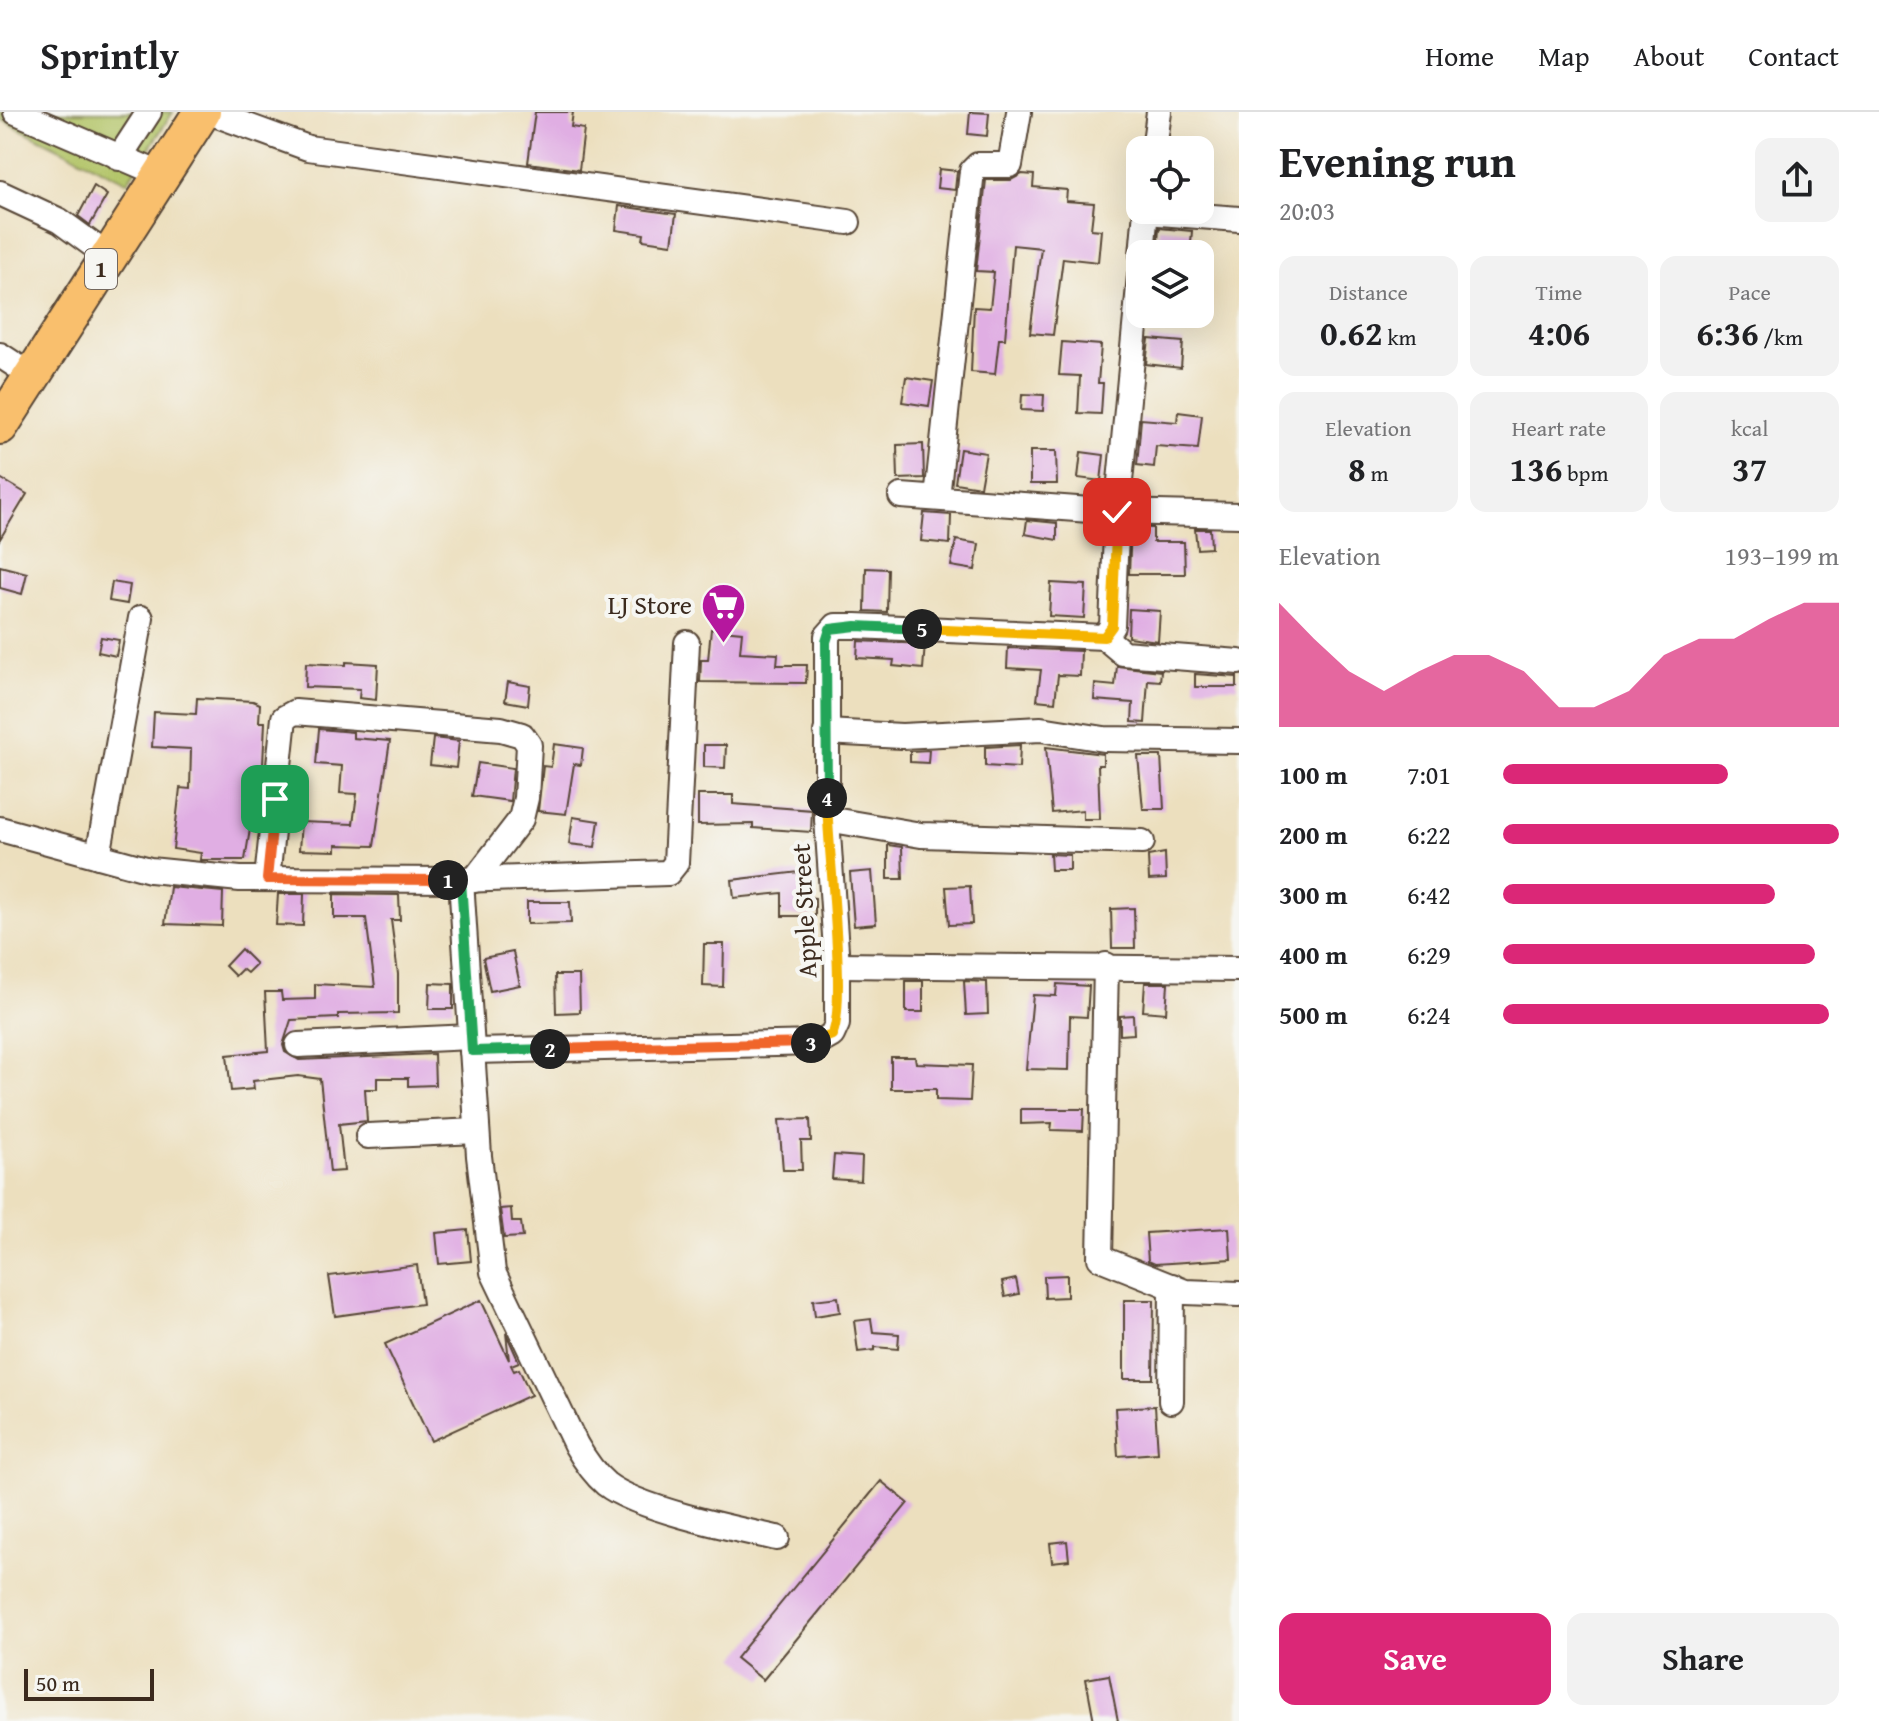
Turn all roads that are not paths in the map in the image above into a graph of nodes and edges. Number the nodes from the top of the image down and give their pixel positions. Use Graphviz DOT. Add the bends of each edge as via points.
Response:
graph roads {
  1 [pos="16,112"];
  2 [pos="149,112"];
  3 [pos="202,112"];
  4 [pos="209,112"];
  5 [pos="1019,112"];
  6 [pos="1159,112"];
  7 [pos="1156,136"];
  8 [pos="119,158"];
  9 [pos="160,174"];
  10 [pos="0,193"];
  11 [pos="1214,217"];
  12 [pos="1239,219"];
  13 [pos="848,222"];
  14 [pos="108,256"];
  15 [pos="1135,328"];
  16 [pos="0,355"];
  17 [pos="32,376"];
  18 [pos="0,426"];
  19 [pos="901,496"];
  20 [pos="937,498"];
  21 [pos="1117,512"];
  22 [pos="1239,515"];
  23 [pos="141,618"];
  24 [pos="1104,637"];
  25 [pos="687,643"];
  26 [pos="1239,662"];
  27 [pos="826,732"];
  28 [pos="1239,741"];
  29 [pos="827,819"];
  30 [pos="0,829"];
  31 [pos="1142,842"];
  32 [pos="98,856"];
  33 [pos="267,879"];
  34 [pos="468,880"];
  35 [pos="837,965"];
  36 [pos="1106,965"];
  37 [pos="1239,969"];
  38 [pos="472,1044"];
  39 [pos="298,1045"];
  40 [pos="477,1131"];
  41 [pos="368,1136"];
  42 [pos="1172,1286"];
  43 [pos="1239,1294"];
  44 [pos="1171,1401"];
  45 [pos="777,1538"];
  1 -- 8 [label="street"];
  2 -- 8 [label="street"];
  3 -- 9 [label="highway, 1"];
  4 -- 13 [label="street" via="308,148"];
  5 -- 20 [label="street" via="1010,165 978,165 972,171"];
  6 -- 7 [label="street"];
  8 -- 9 [label="street"];
  9 -- 14 [label="highway, 1"];
  10 -- 14 [label="street" via="60,221"];
  11 -- 12 [label="street"];
  14 -- 17 [label="highway, 1"];
  15 -- 21 [label="street"];
  16 -- 17 [label="street"];
  17 -- 18 [label="highway, 1"];
  19 -- 20 [label="street"];
  20 -- 21 [label="street"];
  21 -- 22 [label="street"];
  21 -- 24 [label="street" via="1112,626"];
  23 -- 32 [label="street"];
  24 -- 26 [label="street" via="1123,653"];
  24 -- 27 [label="street, Apple Street" via="836,626 826,642"];
  25 -- 34 [label="street" via="678,849 672,869 653,876"];
  27 -- 28 [label="street" via="933,735 1041,729 1104,739"];
  27 -- 29 [label="street, Apple Street"];
  29 -- 31 [label="street" via="921,835"];
  29 -- 35 [label="street, Apple Street"];
  30 -- 32 [label="street"];
  32 -- 33 [label="street" via="176,875"];
  33 -- 34 [label="street"];
  33 -- 34 [label="street" via="284,718 295,712 522,735 529,745 521,819"];
  34 -- 38 [label="street"];
  35 -- 36 [label="street"];
  35 -- 38 [label="street, Apple Street" via="835,1030 818,1043"];
  36 -- 37 [label="street"];
  36 -- 42 [label="street" via="1100,1258"];
  38 -- 39 [label="street"];
  38 -- 40 [label="street"];
  40 -- 41 [label="street"];
  40 -- 45 [label="street" via="493,1272 589,1468 608,1486 655,1506"];
  42 -- 43 [label="street" via="1185,1292"];
  42 -- 44 [label="street"];
}
